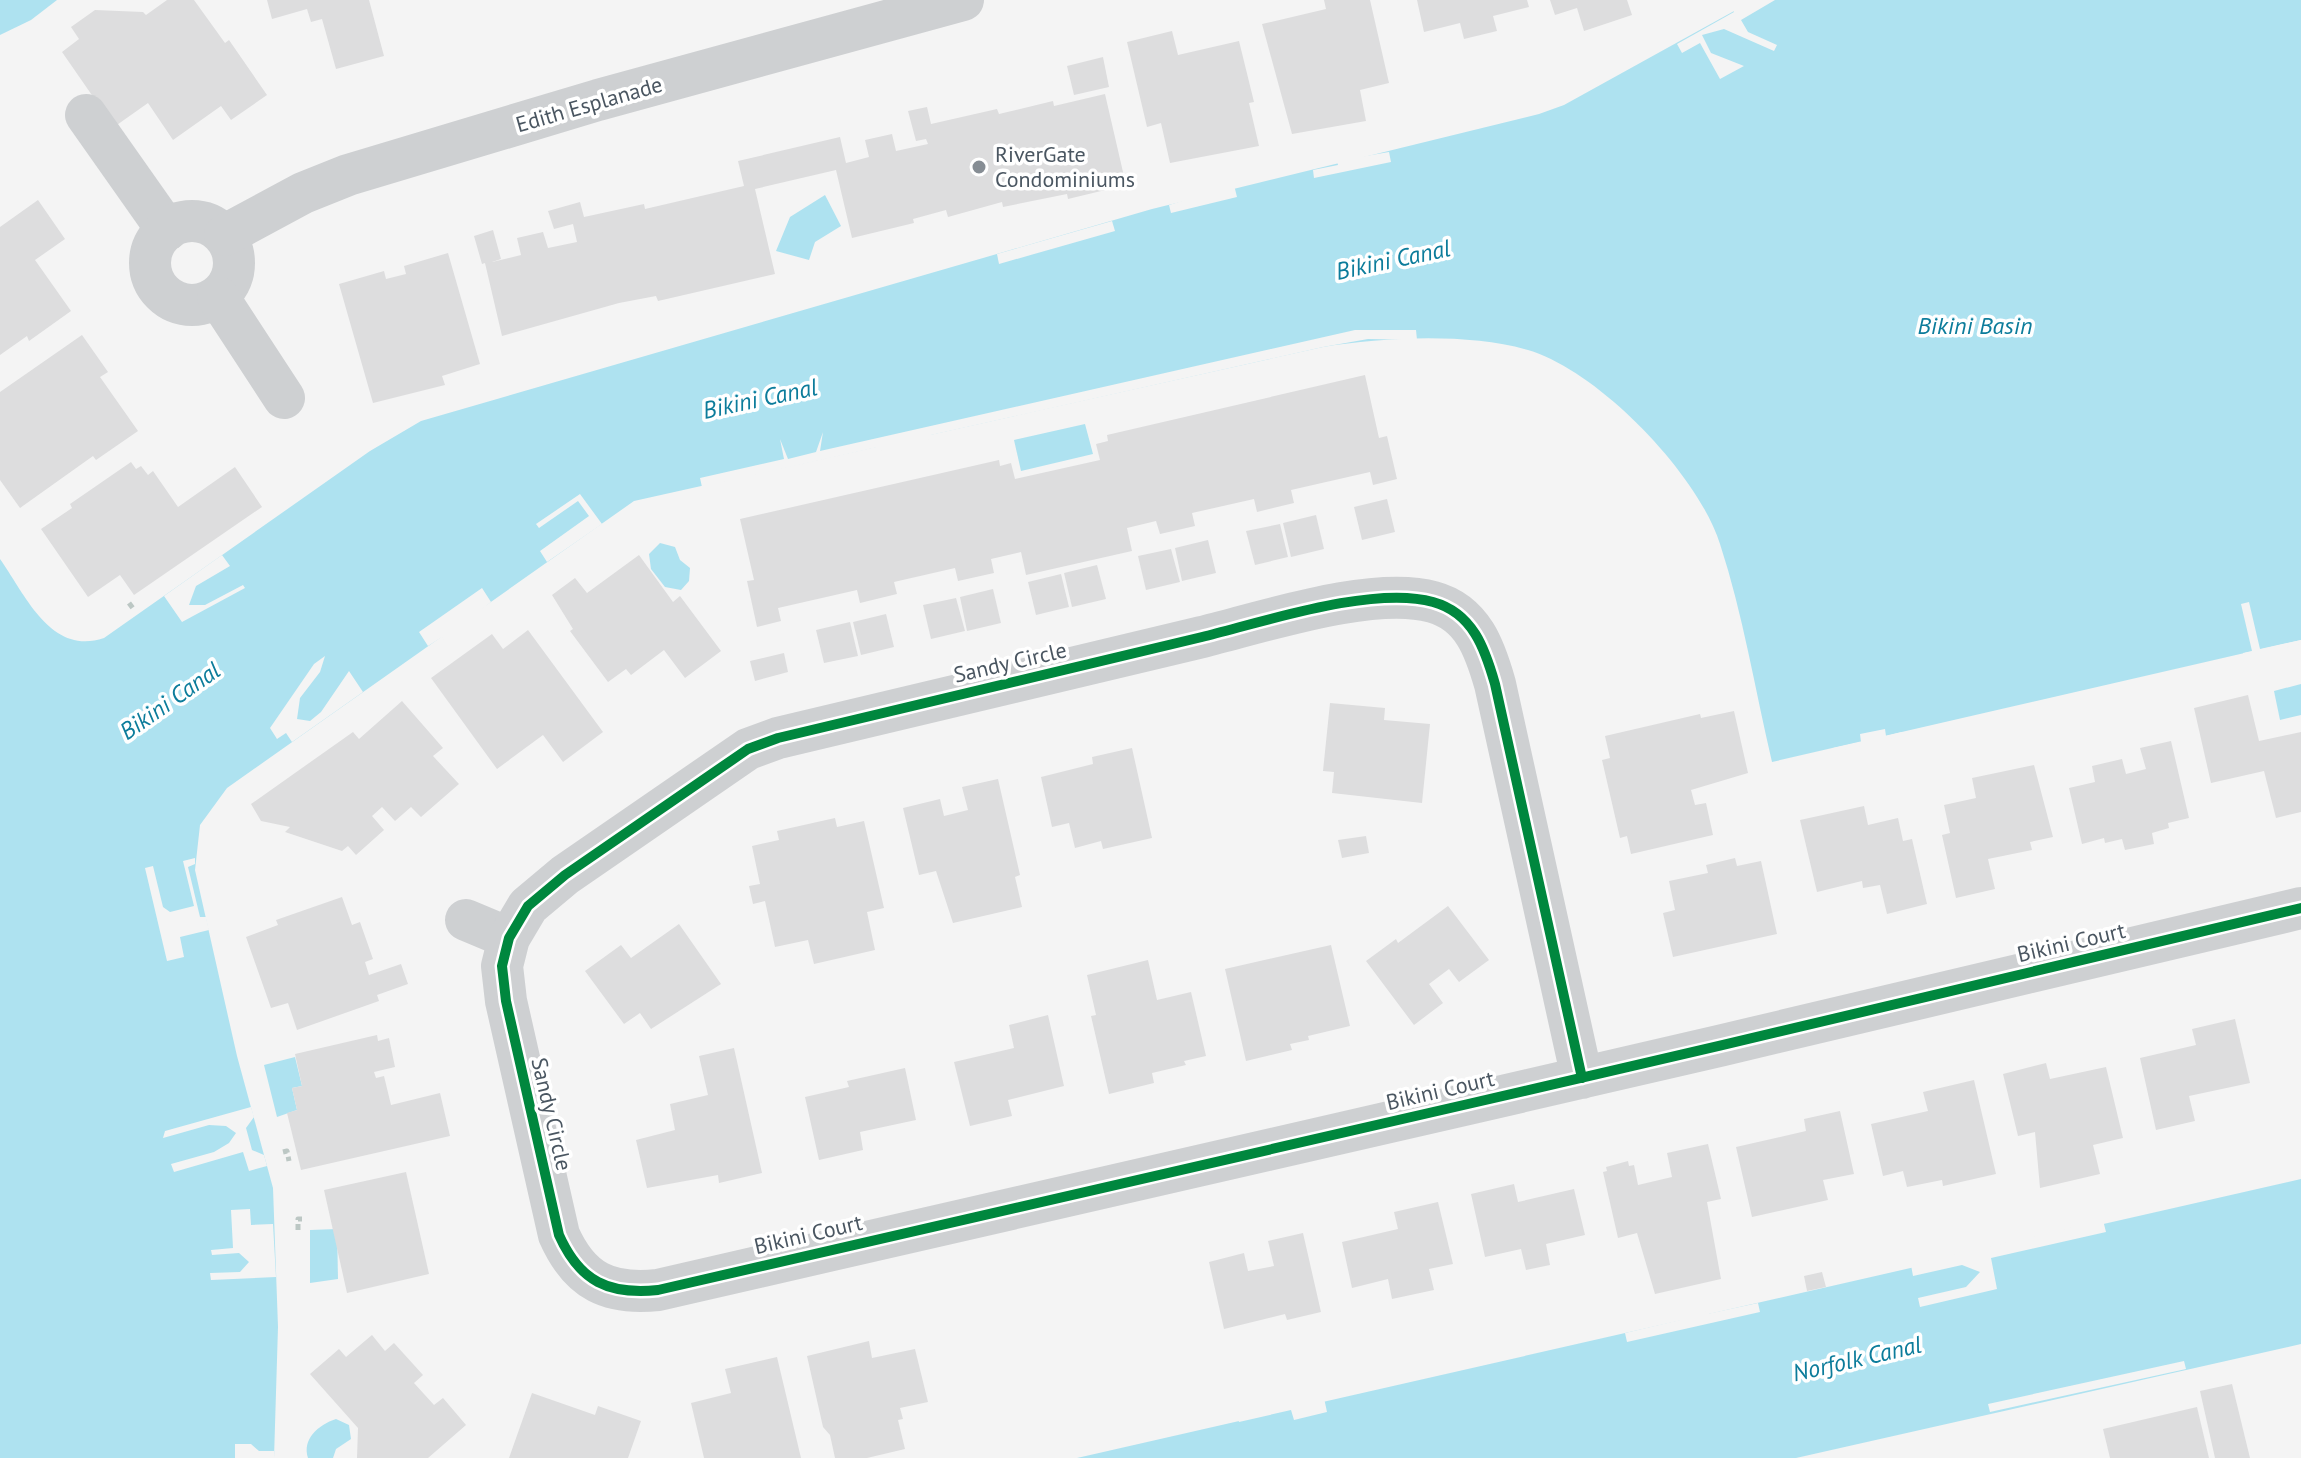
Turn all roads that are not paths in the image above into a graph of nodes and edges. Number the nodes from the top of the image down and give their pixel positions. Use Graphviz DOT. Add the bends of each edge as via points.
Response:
graph roads {
  1 [pos="963,0"];
  2 [pos="86,115"];
  3 [pos="167,230"];
  4 [pos="225,235"];
  5 [pos="218,297"];
  6 [pos="284,398"];
  7 [pos="2301,908"];
  8 [pos="466,920"];
  9 [pos="509,938"];
  10 [pos="1582,1078"];
  11 [pos="590,1277"];
  1 -- 4 [label="street, Edith Esplanade" via="400,158 303,193"];
  2 -- 3 [label="street"];
  3 -- 4 [label="street" via="195,220"];
  3 -- 5 [label="street" via="150,254 151,275 161,292 178,303 199,305"];
  4 -- 5 [label="street" via="235,260 231,280"];
  5 -- 6 [label="street"];
  7 -- 10 [label="street, Bikini Court"];
  8 -- 9 [label="street"];
  9 -- 10 [label="street, Sandy Circle" via="528,906 565,875 725,762 778,738 1356,601 1410,597 1456,612 1482,642"];
  9 -- 11 [label="street, Sandy Circle" via="502,966 506,1001 559,1235 571,1259"];
  10 -- 11 [label="street, Bikini Court" via="658,1290 628,1293"];
}
